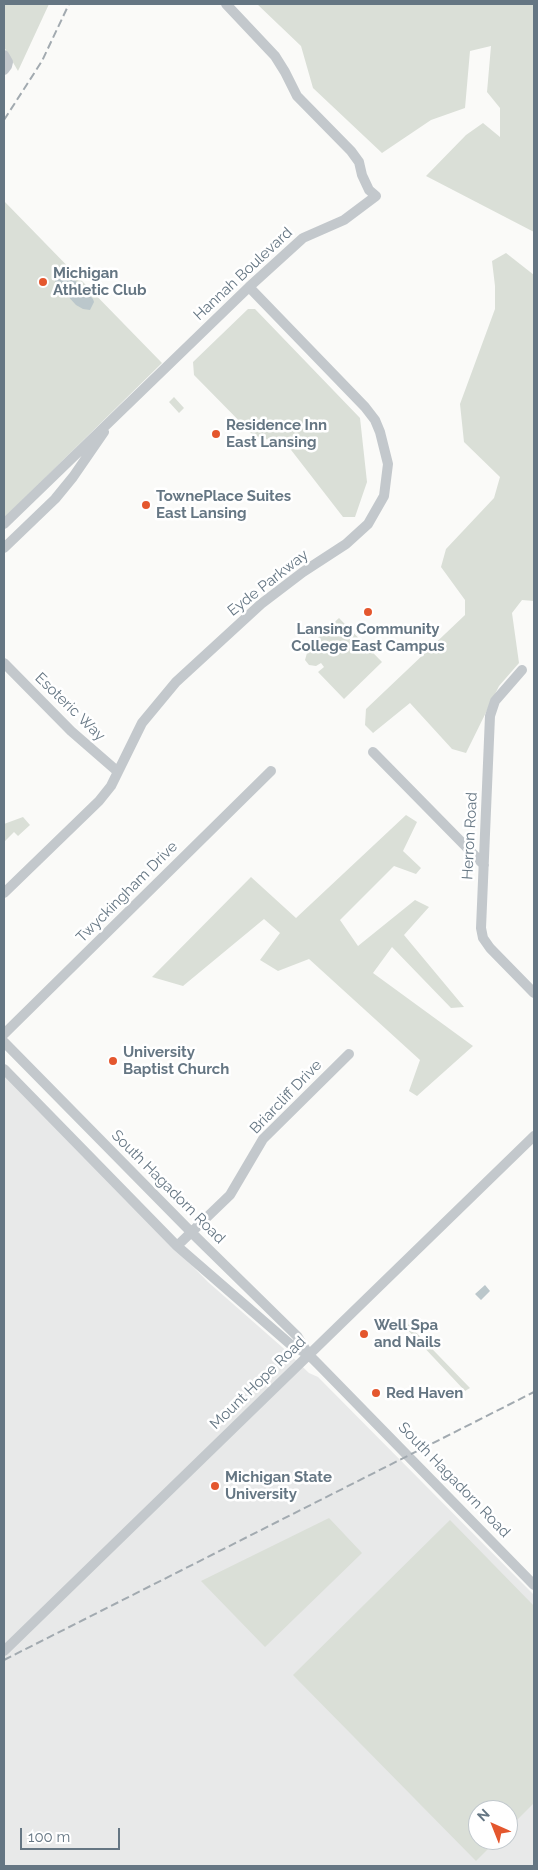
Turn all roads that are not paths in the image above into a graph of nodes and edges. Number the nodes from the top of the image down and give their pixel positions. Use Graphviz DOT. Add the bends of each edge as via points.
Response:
graph roads {
  1 [pos="226,4"];
  2 [pos="4,55"];
  3 [pos="4,70"];
  4 [pos="249,287"];
  5 [pos="115,417"];
  6 [pos="4,524"];
  7 [pos="4,548"];
  8 [pos="4,663"];
  9 [pos="522,670"];
  10 [pos="373,752"];
  11 [pos="117,771"];
  12 [pos="271,771"];
  13 [pos="484,865"];
  14 [pos="4,893"];
  15 [pos="534,993"];
  16 [pos="4,1034"];
  17 [pos="4,1042"];
  18 [pos="349,1054"];
  19 [pos="4,1069"];
  20 [pos="87,1127"];
  21 [pos="534,1136"];
  22 [pos="72,1138"];
  23 [pos="192,1233"];
  24 [pos="177,1246"];
  25 [pos="309,1355"];
  26 [pos="534,1584"];
  27 [pos="4,1651"];
  1 -- 4 [label="street, Hannah Boulevard" via="275,56 296,96 359,162 369,190 376,196 344,220 302,238"];
  2 -- 3 [label="street" via="8,66"];
  4 -- 5 [label="street, Hannah Boulevard"];
  4 -- 11 [label="street, Eyde Parkway" via="375,420 388,464 384,496 368,524 346,544 261,604 176,682 142,723"];
  5 -- 6 [label="street, Hannah Boulevard"];
  5 -- 7 [label="street, Hannah Boulevard" via="73,477"];
  8 -- 11 [label="street, Esoteric Way"];
  9 -- 13 [label="street, Herron Road" via="495,701 490,716"];
  10 -- 13 [label="street"];
  11 -- 14 [label="street, Eyde Parkway" via="111,786 99,801"];
  12 -- 16 [label="street, Twyckingham Drive"];
  13 -- 15 [label="street, Herron Road" via="483,938"];
  17 -- 20 [label="street, South Hagadorn Road"];
  18 -- 23 [label="street, Briarcliff Drive" via="263,1139 230,1195"];
  19 -- 22 [label="street, South Hagadorn Road"];
  20 -- 22 [label="street" via="80,1138"];
  20 -- 23 [label="street, South Hagadorn Road"];
  21 -- 25 [label="street, Mount Hope Road"];
  22 -- 24 [label="street, South Hagadorn Road"];
  23 -- 24 [label="street, Briarcliff Drive"];
  23 -- 25 [label="street, South Hagadorn Road" via="297,1336"];
  24 -- 25 [label="street, South Hagadorn Road" via="290,1344"];
  25 -- 26 [label="street, South Hagadorn Road"];
  25 -- 27 [label="street, Mount Hope Road"];
}
